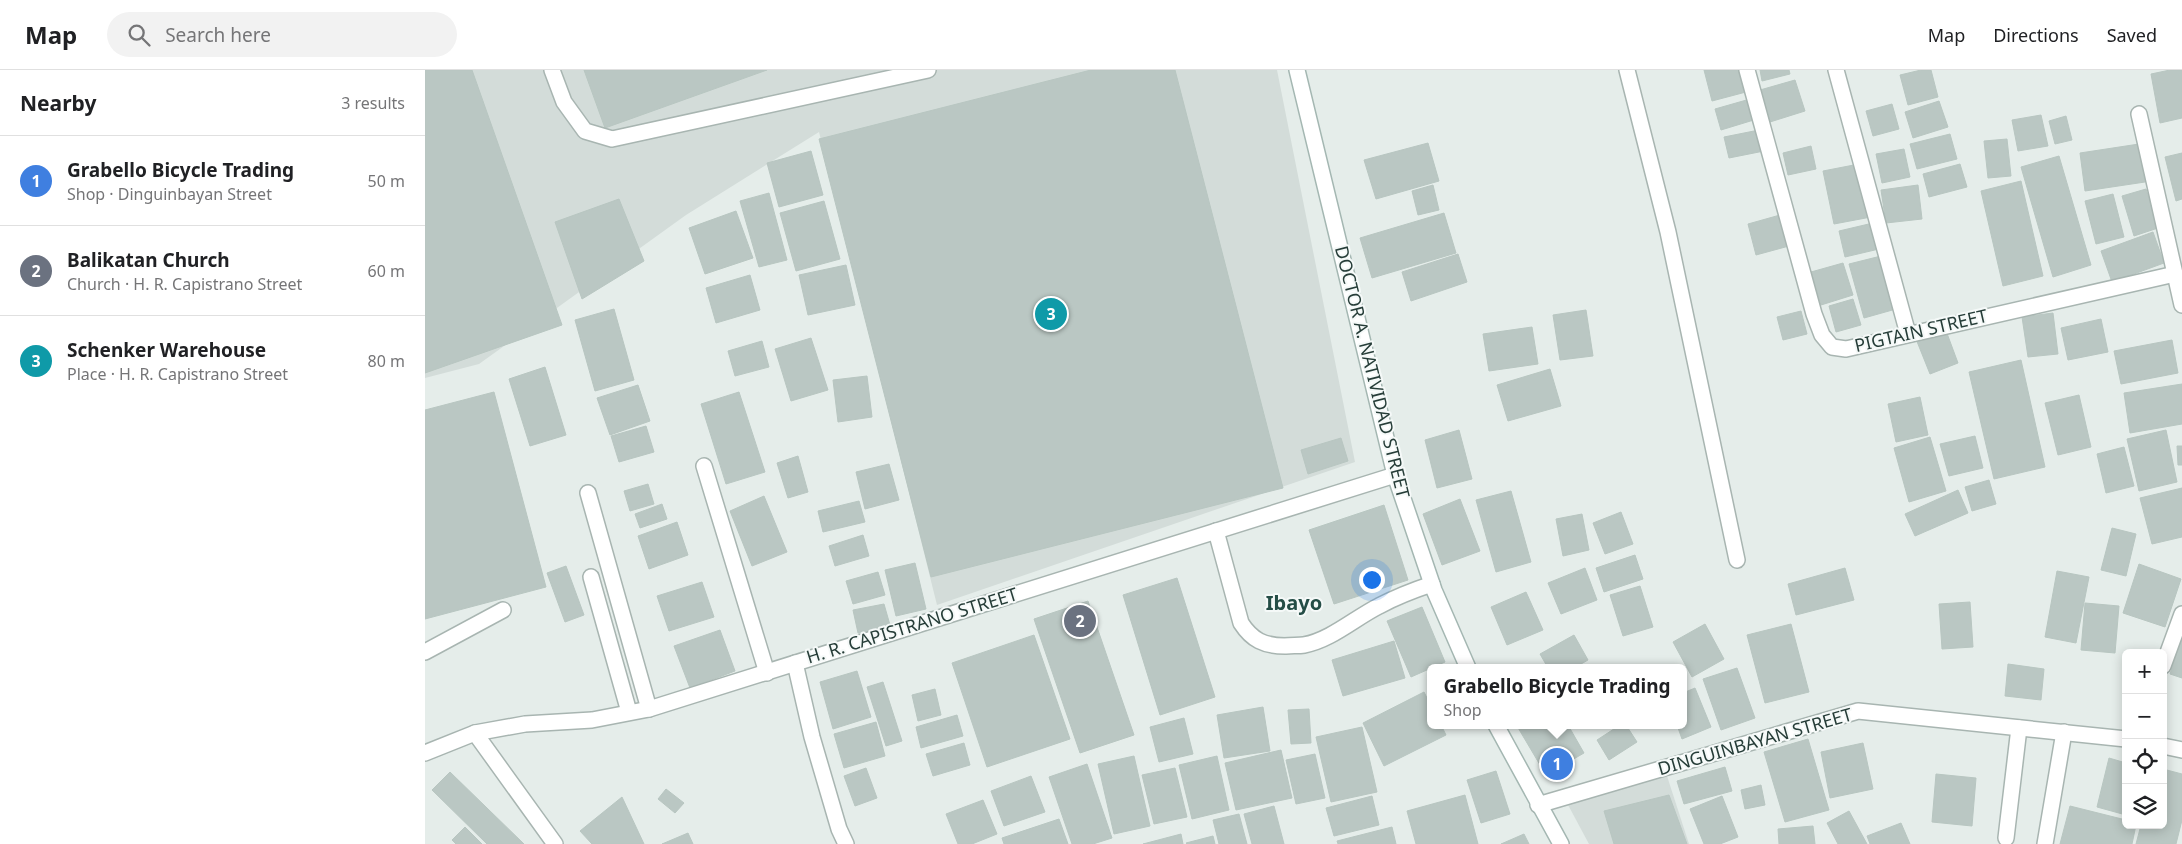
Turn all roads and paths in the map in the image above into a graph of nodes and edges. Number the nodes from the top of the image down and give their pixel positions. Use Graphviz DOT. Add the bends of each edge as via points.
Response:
graph roads {
  1 [pos="551,70"];
  2 [pos="928,70"];
  3 [pos="1297,70"];
  4 [pos="1627,70"];
  5 [pos="1747,70"];
  6 [pos="1836,70"];
  7 [pos="2139,114"];
  8 [pos="2175,274"];
  9 [pos="2182,306"];
  10 [pos="1908,334"];
  11 [pos="704,466"];
  12 [pos="1395,475"];
  13 [pos="587,493"];
  14 [pos="1216,531"];
  15 [pos="1737,560"];
  16 [pos="591,577"];
  17 [pos="1432,584"];
  18 [pos="503,610"];
  19 [pos="2182,614"];
  20 [pos="425,652"];
  21 [pos="2167,655"];
  22 [pos="795,663"];
  23 [pos="1466,664"];
  24 [pos="767,673"];
  25 [pos="649,709"];
  26 [pos="629,712"];
  27 [pos="2019,728"];
  28 [pos="1498,729"];
  29 [pos="2064,732"];
  30 [pos="475,734"];
  31 [pos="2122,739"];
  32 [pos="2167,747"];
  33 [pos="2182,750"];
  34 [pos="425,753"];
  35 [pos="1538,805"];
  36 [pos="2006,838"];
  37 [pos="555,844"];
  38 [pos="846,844"];
  39 [pos="1561,844"];
  40 [pos="2045,844"];
  1 -- 2 [label="street" via="565,102 585,131 612,140"];
  3 -- 12 [label="street, DOCTOR A. NATIVIDAD STREET"];
  4 -- 15 [label="street" via="1668,232"];
  5 -- 10 [label="street, PIGTAIN STREET" via="1821,334 1832,347 1845,348"];
  6 -- 10 [label="street"];
  7 -- 8 [label="street"];
  8 -- 9 [label="street"];
  8 -- 10 [label="street, PIGTAIN STREET"];
  11 -- 24 [label="street"];
  12 -- 14 [label="street, H. R. CAPISTRANO STREET"];
  12 -- 17 [label="street, DOCTOR A. NATIVIDAD STREET"];
  13 -- 25 [label="street"];
  14 -- 17 [label="street" via="1241,622 1248,634 1271,646 1305,645 1342,629 1378,606"];
  14 -- 22 [label="street, H. R. CAPISTRANO STREET"];
  16 -- 26 [label="street"];
  17 -- 23 [label="street, DOCTOR A. NATIVIDAD STREET"];
  18 -- 20 [label="street"];
  19 -- 21 [label="street"];
  22 -- 24 [label="street, H. R. CAPISTRANO STREET"];
  22 -- 38 [label="street" via="812,736"];
  24 -- 25 [label="street, H. R. CAPISTRANO STREET"];
  25 -- 26 [label="street, H. R. CAPISTRANO STREET"];
  26 -- 30 [label="street, H. R. CAPISTRANO STREET" via="592,720 525,724"];
  27 -- 29 [label="street, DINGUINBAYAN STREET"];
  27 -- 35 [label="street, DINGUINBAYAN STREET" via="1858,711"];
  27 -- 36 [label="street"];
  28 -- 35 [label="street"];
  29 -- 31 [label="street, DINGUINBAYAN STREET"];
  29 -- 40 [label="street"];
  30 -- 34 [label="street, H. R. CAPISTRANO STREET"];
  30 -- 37 [label="street"];
  32 -- 33 [label="street"];
  35 -- 39 [label="street"];
}
